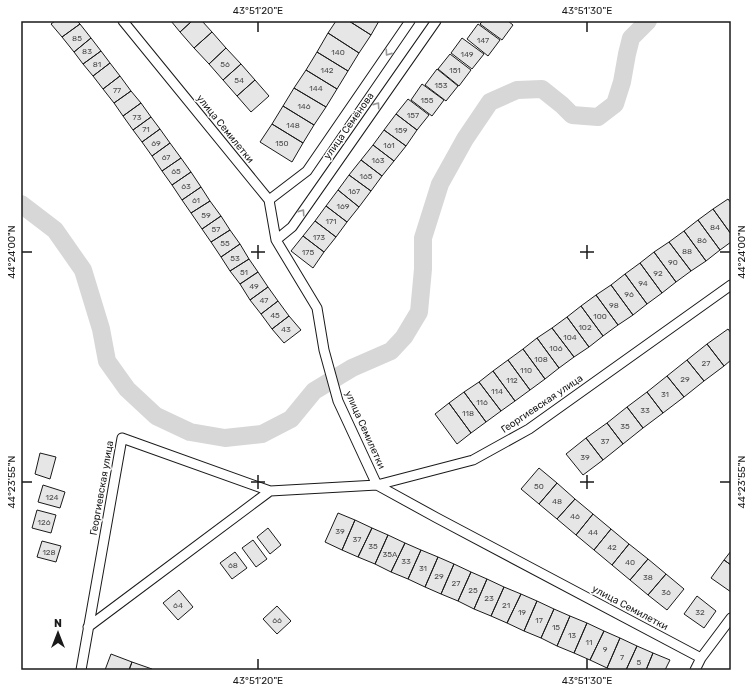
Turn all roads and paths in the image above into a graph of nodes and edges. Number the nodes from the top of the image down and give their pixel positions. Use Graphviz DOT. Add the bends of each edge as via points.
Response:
graph roads {
  1 [pos="123,21"];
  2 [pos="410,21"];
  3 [pos="436,21"];
  4 [pos="269,200"];
  5 [pos="276,240"];
  6 [pos="731,285"];
  7 [pos="377,485"];
  8 [pos="270,491"];
  9 [pos="731,618"];
  10 [pos="88,627"];
  11 [pos="701,658"];
  12 [pos="81,670"];
  13 [pos="695,670"];
  1 -- 4 [label="street, улица Семилетки"];
  2 -- 4 [label="street, улица Семёнова, one-way" via="306,171"];
  5 -- 3 [label="street, улица Семёнова, one-way" via="292,227"];
  4 -- 5 [label="street, улица Семилетки"];
  5 -- 7 [label="street, улица Семилетки" via="317,308 324,350 338,401"];
  6 -- 7 [label="street, Георгиевская улица" via="529,428 492,450 473,460"];
  7 -- 8 [label="street, Георгиевская улица"];
  7 -- 11 [label="street, улица Семилетки"];
  8 -- 10 [label="street"];
  8 -- 10 [label="street, Георгиевская улица" via="122,438"];
  9 -- 11 [label="street"];
  10 -- 12 [label="street, Георгиевская улица"];
  11 -- 13 [label="street"];
}
